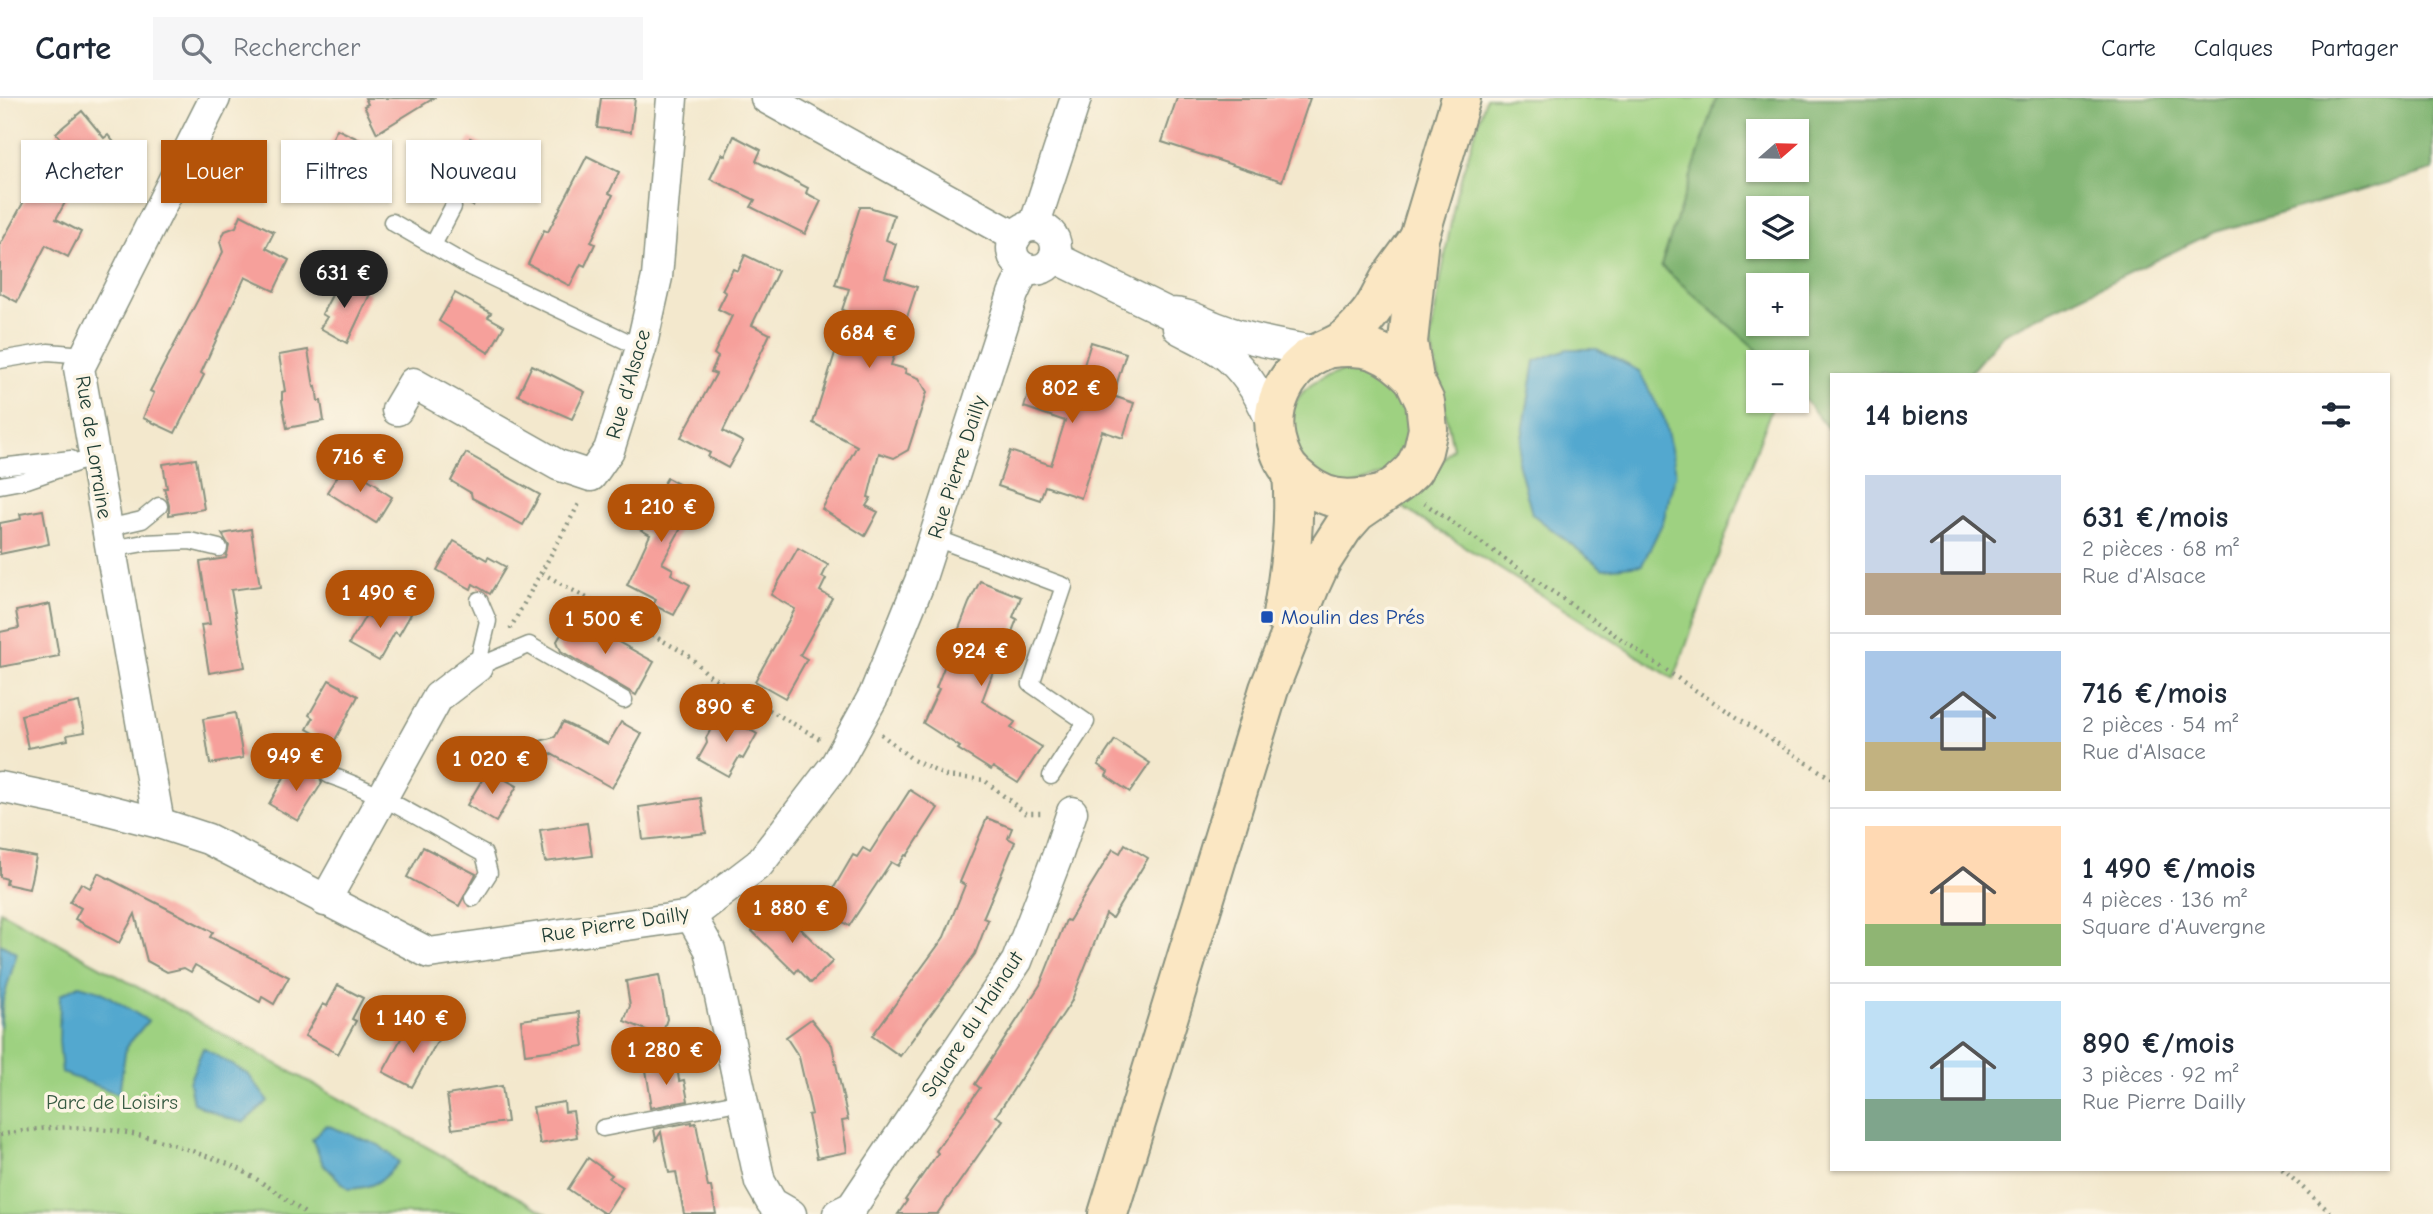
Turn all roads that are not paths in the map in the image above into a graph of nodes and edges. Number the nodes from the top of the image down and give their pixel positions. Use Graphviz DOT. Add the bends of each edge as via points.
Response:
graph roads {
  1 [pos="215,98"];
  2 [pos="673,98"];
  3 [pos="766,98"];
  4 [pos="1076,98"];
  5 [pos="1461,98"];
  6 [pos="453,207"];
  7 [pos="392,222"];
  8 [pos="1025,232"];
  9 [pos="1419,238"];
  10 [pos="433,245"];
  11 [pos="1054,257"];
  12 [pos="1025,268"];
  13 [pos="1168,313"];
  14 [pos="641,348"];
  15 [pos="1326,350"];
  16 [pos="85,355"];
  17 [pos="0,360"];
  18 [pos="1414,379"];
  19 [pos="397,410"];
  20 [pos="1274,429"];
  21 [pos="94,457"];
  22 [pos="0,467"];
  23 [pos="1292,473"];
  24 [pos="0,485"];
  25 [pos="1389,490"];
  26 [pos="159,506"];
  27 [pos="933,537"];
  28 [pos="109,539"];
  29 [pos="219,548"];
  30 [pos="479,600"];
  31 [pos="477,667"];
  32 [pos="1269,689"];
  33 [pos="624,699"];
  34 [pos="329,775"];
  35 [pos="1051,776"];
  36 [pos="0,787"];
  37 [pos="382,798"];
  38 [pos="1072,813"];
  39 [pos="159,823"];
  40 [pos="473,898"];
  41 [pos="325,901"];
  42 [pos="691,916"];
  43 [pos="743,1101"];
  44 [pos="603,1128"];
  45 [pos="791,1214"];
  46 [pos="838,1214"];
  47 [pos="1108,1214"];
  1 -- 16 [label="street, Rue de Lorraine"];
  2 -- 14 [label="street, Rue d'Alsace" via="657,277"];
  3 -- 8 [label="street"];
  4 -- 8 [label="street"];
  5 -- 9 [label="main road"];
  6 -- 10 [label="lane"];
  7 -- 10 [label="lane"];
  8 -- 11 [label="street" via="1043,228 1056,244"];
  8 -- 12 [label="street" via="1013,248"];
  9 -- 15 [label="main road" via="1368,316 1349,336"];
  9 -- 18 [label="main road" via="1408,342"];
  10 -- 14 [label="lane"];
  11 -- 12 [label="street" via="1043,268"];
  11 -- 13 [label="street"];
  12 -- 27 [label="street, Rue Pierre Dailly"];
  13 -- 15 [label="street" via="1292,348"];
  13 -- 20 [label="street" via="1174,325 1229,358 1250,381"];
  14 -- 19 [label="street, Rue d'Alsace" via="609,450 592,476 558,465 413,383"];
  15 -- 18 [label="main road" via="1354,346 1375,350 1396,361"];
  15 -- 20 [label="main road" via="1288,377 1277,401"];
  16 -- 17 [label="lane" via="48,352"];
  16 -- 21 [label="street, Rue de Lorraine" via="79,368"];
  18 -- 25 [label="main road" via="1425,402 1428,429 1413,470"];
  20 -- 23 [label="main road" via="1279,452"];
  21 -- 22 [label="lane"];
  21 -- 24 [label="lane"];
  21 -- 28 [label="street, Rue de Lorraine"];
  23 -- 25 [label="main road" via="1324,496 1354,500"];
  23 -- 32 [label="main road" via="1290,565"];
  25 -- 32 [label="main road" via="1357,512 1321,562"];
  26 -- 28 [label="lane"];
  27 -- 35 [label="lane" via="1064,586 1031,684 1086,722"];
  27 -- 42 [label="street, Rue Pierre Dailly" via="879,683 843,752 759,864"];
  28 -- 29 [label="lane" via="190,541"];
  28 -- 39 [label="street, Rue de Lorraine"];
  30 -- 31 [label="lane" via="488,621"];
  31 -- 33 [label="lane" via="529,645"];
  31 -- 37 [label="street" via="438,697"];
  32 -- 47 [label="main road"];
  34 -- 37 [label="lane"];
  36 -- 39 [label="street, Rue Pierre Dailly"];
  37 -- 40 [label="lane" via="484,854 489,873"];
  37 -- 41 [label="street"];
  38 -- 46 [label="street, Square du Hainaut" via="1017,961 852,1207"];
  39 -- 41 [label="street, Rue Pierre Dailly" via="208,838"];
  41 -- 42 [label="street, Rue Pierre Dailly" via="429,953"];
  42 -- 43 [label="street" via="710,950"];
  43 -- 44 [label="lane"];
  43 -- 45 [label="street" via="760,1182 772,1203"];
}
